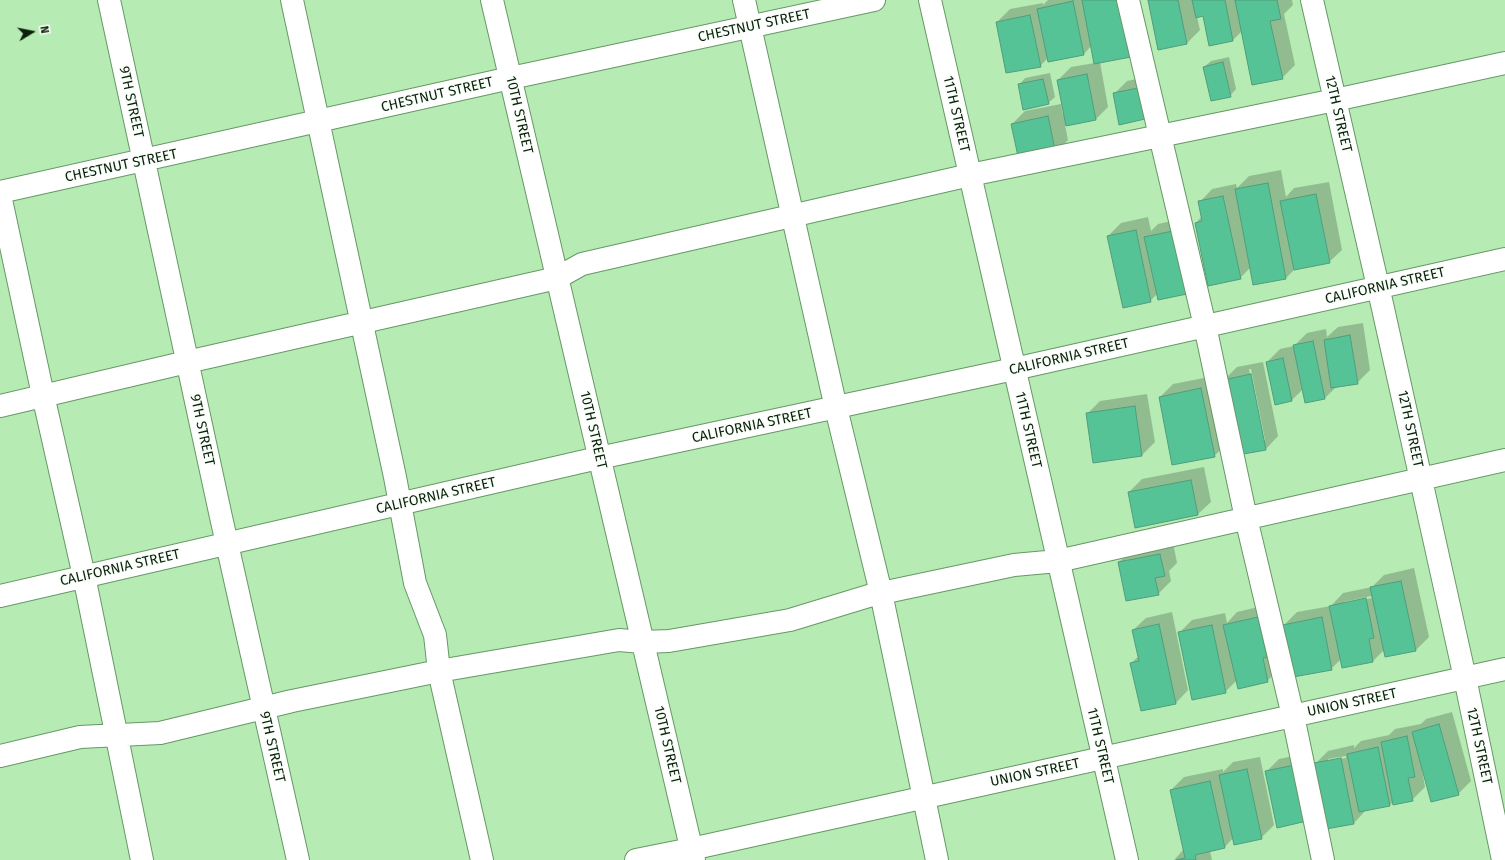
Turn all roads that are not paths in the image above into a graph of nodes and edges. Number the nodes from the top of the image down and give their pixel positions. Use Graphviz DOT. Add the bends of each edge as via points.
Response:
graph roads {
  1 [pos="109,0"];
  2 [pos="292,0"];
  3 [pos="492,0"];
  4 [pos="744,0"];
  5 [pos="874,0"];
  6 [pos="930,0"];
  7 [pos="1128,0"];
  8 [pos="1312,0"];
  9 [pos="751,27"];
  10 [pos="1505,63"];
  11 [pos="511,78"];
  12 [pos="1335,100"];
  13 [pos="318,121"];
  14 [pos="1160,136"];
  15 [pos="143,161"];
  16 [pos="970,175"];
  17 [pos="0,192"];
  18 [pos="0,195"];
  19 [pos="792,216"];
  20 [pos="1505,259"];
  21 [pos="557,278"];
  22 [pos="1378,287"];
  23 [pos="362,322"];
  24 [pos="1204,326"];
  25 [pos="187,362"];
  26 [pos="1014,369"];
  27 [pos="42,396"];
  28 [pos="0,406"];
  29 [pos="836,408"];
  30 [pos="600,458"];
  31 [pos="1505,460"];
  32 [pos="1421,478"];
  33 [pos="401,504"];
  34 [pos="1246,518"];
  35 [pos="227,544"];
  36 [pos="1058,561"];
  37 [pos="84,576"];
  38 [pos="880,593"];
  39 [pos="0,596"];
  40 [pos="642,642"];
  41 [pos="1505,669"];
  42 [pos="439,671"];
  43 [pos="1465,678"];
  44 [pos="263,707"];
  45 [pos="1293,716"];
  46 [pos="116,735"];
  47 [pos="0,756"];
  48 [pos="1103,758"];
  49 [pos="923,798"];
  50 [pos="692,855"];
  51 [pos="142,860"];
  52 [pos="298,860"];
  53 [pos="482,860"];
  54 [pos="636,860"];
  55 [pos="937,860"];
  56 [pos="1127,860"];
  57 [pos="1323,860"];
  58 [pos="1503,860"];
  1 -- 15 [label="street, 9TH STREET"];
  2 -- 13 [label="street"];
  3 -- 11 [label="street, 10TH STREET"];
  4 -- 9 [label="street"];
  5 -- 9 [label="street, CHESTNUT STREET"];
  6 -- 16 [label="street, 11TH STREET"];
  7 -- 14 [label="street"];
  8 -- 12 [label="street, 12TH STREET"];
  9 -- 11 [label="street, CHESTNUT STREET"];
  9 -- 19 [label="street"];
  10 -- 12 [label="street"];
  11 -- 13 [label="street, CHESTNUT STREET"];
  11 -- 21 [label="street, 10TH STREET"];
  12 -- 14 [label="street"];
  12 -- 22 [label="street, 12TH STREET"];
  13 -- 15 [label="street, CHESTNUT STREET"];
  13 -- 23 [label="street"];
  14 -- 16 [label="street"];
  14 -- 24 [label="street"];
  15 -- 17 [label="street, CHESTNUT STREET"];
  15 -- 25 [label="street, 9TH STREET"];
  16 -- 19 [label="street"];
  16 -- 26 [label="street, 11TH STREET"];
  18 -- 27 [label="street"];
  19 -- 21 [label="street" via="582,264"];
  19 -- 29 [label="street"];
  20 -- 22 [label="street, CALIFORNIA STREET"];
  21 -- 23 [label="street"];
  21 -- 30 [label="street, 10TH STREET"];
  22 -- 24 [label="street, CALIFORNIA STREET"];
  22 -- 32 [label="street, 12TH STREET"];
  23 -- 25 [label="street"];
  23 -- 33 [label="street"];
  24 -- 26 [label="street, CALIFORNIA STREET"];
  24 -- 34 [label="street"];
  25 -- 27 [label="street"];
  25 -- 35 [label="street, 9TH STREET"];
  26 -- 29 [label="street, CALIFORNIA STREET"];
  26 -- 36 [label="street, 11TH STREET"];
  27 -- 28 [label="street"];
  27 -- 37 [label="street"];
  29 -- 30 [label="street, CALIFORNIA STREET"];
  29 -- 38 [label="street"];
  30 -- 33 [label="street, CALIFORNIA STREET"];
  30 -- 40 [label="street, 10TH STREET"];
  31 -- 32 [label="street"];
  32 -- 34 [label="street"];
  32 -- 43 [label="street, 12TH STREET"];
  33 -- 35 [label="street, CALIFORNIA STREET"];
  33 -- 42 [label="street" via="415,583 435,635"];
  34 -- 36 [label="street"];
  34 -- 45 [label="street"];
  35 -- 37 [label="street, CALIFORNIA STREET"];
  35 -- 44 [label="street, 9TH STREET"];
  36 -- 38 [label="street" via="1014,565"];
  36 -- 48 [label="street, 11TH STREET"];
  37 -- 39 [label="street, CALIFORNIA STREET"];
  37 -- 46 [label="street"];
  38 -- 40 [label="street" via="790,620 668,641"];
  38 -- 49 [label="street"];
  40 -- 42 [label="street" via="619,640"];
  40 -- 50 [label="street, 10TH STREET"];
  41 -- 43 [label="street, UNION STREET"];
  42 -- 44 [label="street"];
  42 -- 53 [label="street"];
  43 -- 45 [label="street, UNION STREET"];
  43 -- 58 [label="street, 12TH STREET"];
  44 -- 46 [label="street" via="160,733"];
  44 -- 52 [label="street, 9TH STREET"];
  45 -- 48 [label="street, UNION STREET"];
  45 -- 57 [label="street"];
  46 -- 47 [label="street" via="80,737"];
  46 -- 51 [label="street"];
  48 -- 49 [label="street, UNION STREET"];
  48 -- 56 [label="street, 11TH STREET"];
  49 -- 50 [label="street, UNION STREET"];
  49 -- 55 [label="street"];
  50 -- 54 [label="street, UNION STREET"];
}
